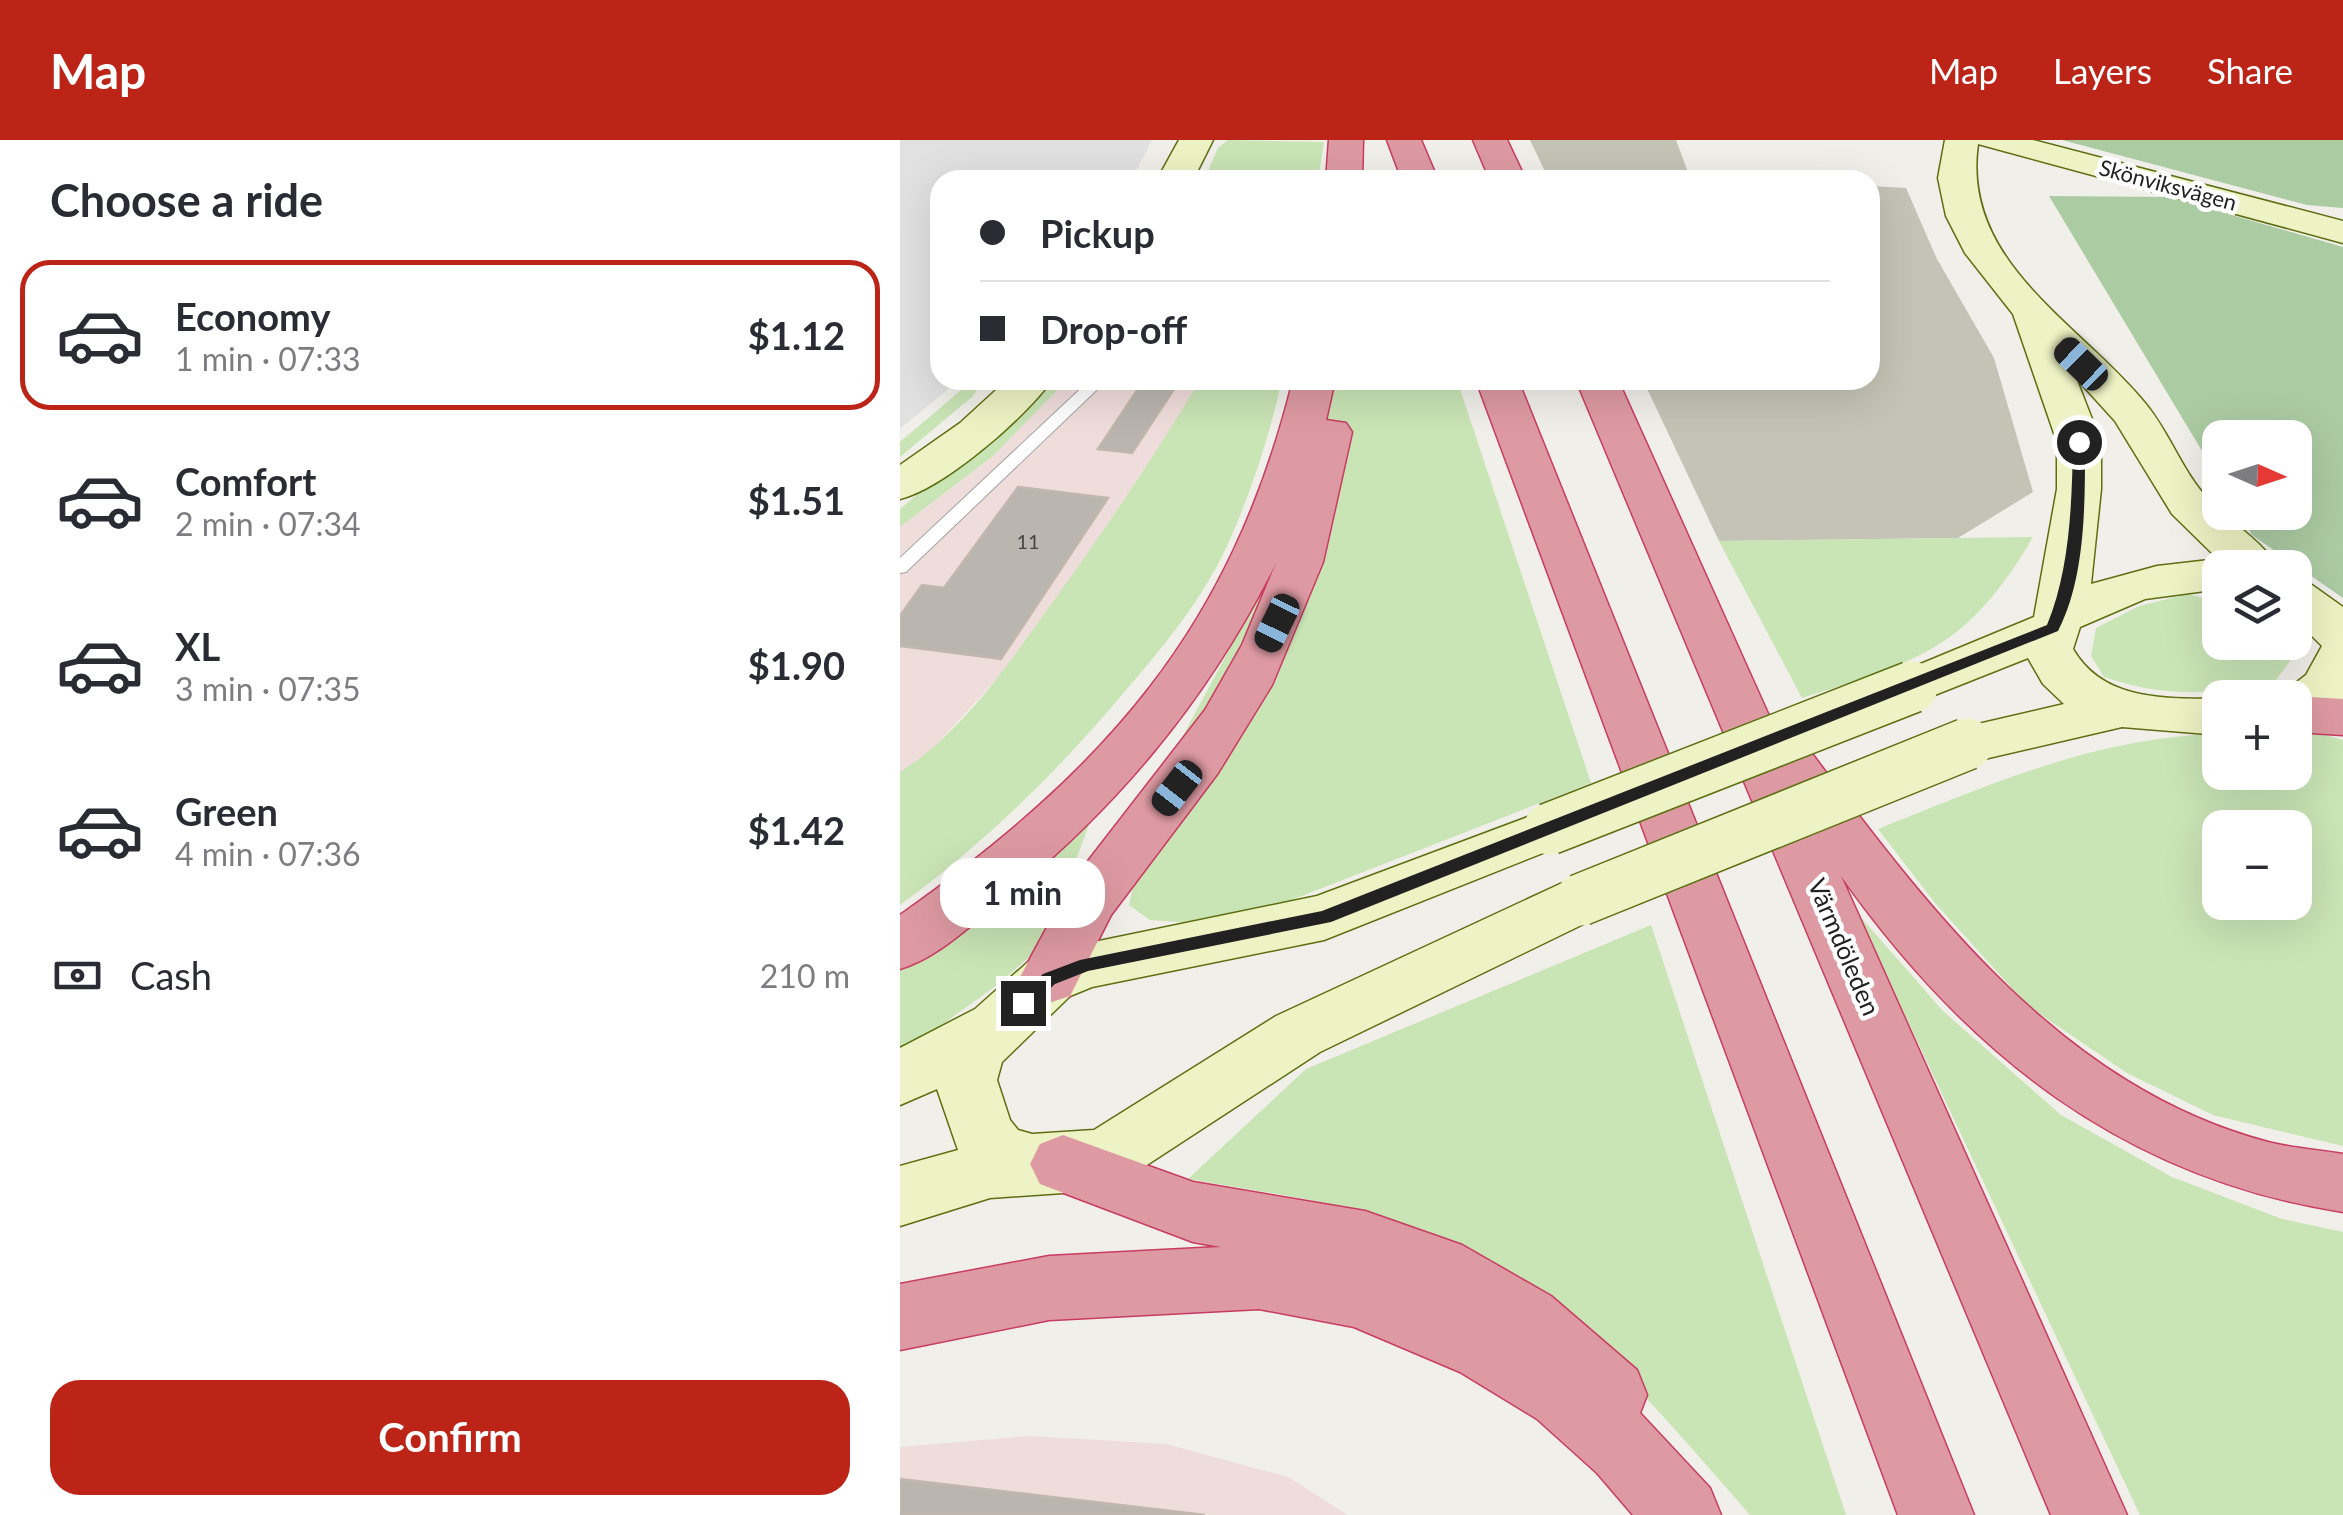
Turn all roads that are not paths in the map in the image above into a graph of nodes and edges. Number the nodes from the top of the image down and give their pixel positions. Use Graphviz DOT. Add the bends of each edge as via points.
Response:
graph roads {
  1 [pos="1196,140"];
  2 [pos="1346,140"];
  3 [pos="1404,140"];
  4 [pos="1490,140"];
  5 [pos="1962,140"];
  6 [pos="1993,140"];
  7 [pos="1180,170"];
  8 [pos="1344,170"];
  9 [pos="1416,170"];
  10 [pos="1504,170"];
  11 [pos="2343,232"];
  12 [pos="2032,316"];
  13 [pos="1002,390"];
  14 [pos="1020,390"];
  15 [pos="1088,390"];
  16 [pos="1311,390"];
  17 [pos="1337,390"];
  18 [pos="1501,390"];
  19 [pos="1601,390"];
  20 [pos="936,457"];
  21 [pos="900,486"];
  22 [pos="2237,550"];
  23 [pos="900,568"];
  24 [pos="2202,575"];
  25 [pos="2312,608"];
  26 [pos="2056,622"];
  27 [pos="2343,640"];
  28 [pos="2343,652"];
  29 [pos="1729,682"];
  30 [pos="2312,697"];
  31 [pos="2118,710"];
  32 [pos="2312,713"];
  33 [pos="2202,716"];
  34 [pos="2343,716"];
  35 [pos="900,946"];
  36 [pos="1049,979"];
  37 [pos="996,1026"];
  38 [pos="900,1078"];
  39 [pos="1047,1164"];
  40 [pos="2343,1183"];
  41 [pos="900,1196"];
  42 [pos="900,1317"];
  43 [pos="1682,1515"];
  44 [pos="1697,1515"];
  45 [pos="1936,1515"];
  46 [pos="2090,1515"];
  1 -- 7 [label="street"];
  2 -- 8 [label="highway"];
  3 -- 9 [label="highway"];
  4 -- 10 [label="highway"];
  5 -- 12 [label="street" via="1954,184 1958,206"];
  6 -- 11 [label="street, Skönviksvägen"];
  12 -- 22 [label="street" via="2130,413 2187,503"];
  12 -- 26 [label="street" via="2079,442 2079,489"];
  13 -- 20 [label="street"];
  14 -- 20 [label="street"];
  15 -- 23 [label="lane"];
  16 -- 35 [label="highway" via="1284,486 1248,574 1178,687 1074,808"];
  17 -- 36 [label="highway" via="1322,489 1290,597 1200,759 1089,902"];
  18 -- 45 [label="highway"];
  19 -- 29 [label="highway, Värmdöleden"];
  20 -- 21 [label="street"];
  24 -- 26 [label="street" via="2129,586"];
  25 -- 27 [label="street"];
  26 -- 31 [label="street" via="2048,648 2057,671 2084,696"];
  26 -- 36 [label="street, bridge" via="1912,688 1324,918 1086,964"];
  28 -- 30 [label="street" via="2326,686"];
  29 -- 40 [label="highway" via="1918,934 2001,1019 2097,1098 2180,1140 2268,1171"];
  29 -- 46 [label="highway, Värmdöleden"];
  31 -- 33 [label="street"];
  31 -- 39 [label="street, bridge" via="1967,744 1580,900 1298,1034 1107,1156"];
  32 -- 34 [label="highway"];
  36 -- 37 [label="street"];
  37 -- 38 [label="street"];
  37 -- 39 [label="street" via="974,1050 966,1080 982,1132 997,1153"];
  39 -- 41 [label="street" via="990,1169"];
  39 -- 44 [label="highway" via="1193,1212 1365,1242 1438,1267 1526,1319 1610,1392"];
  42 -- 43 [label="highway" via="1049,1288 1259,1277 1358,1295 1486,1348 1563,1394"];
}
